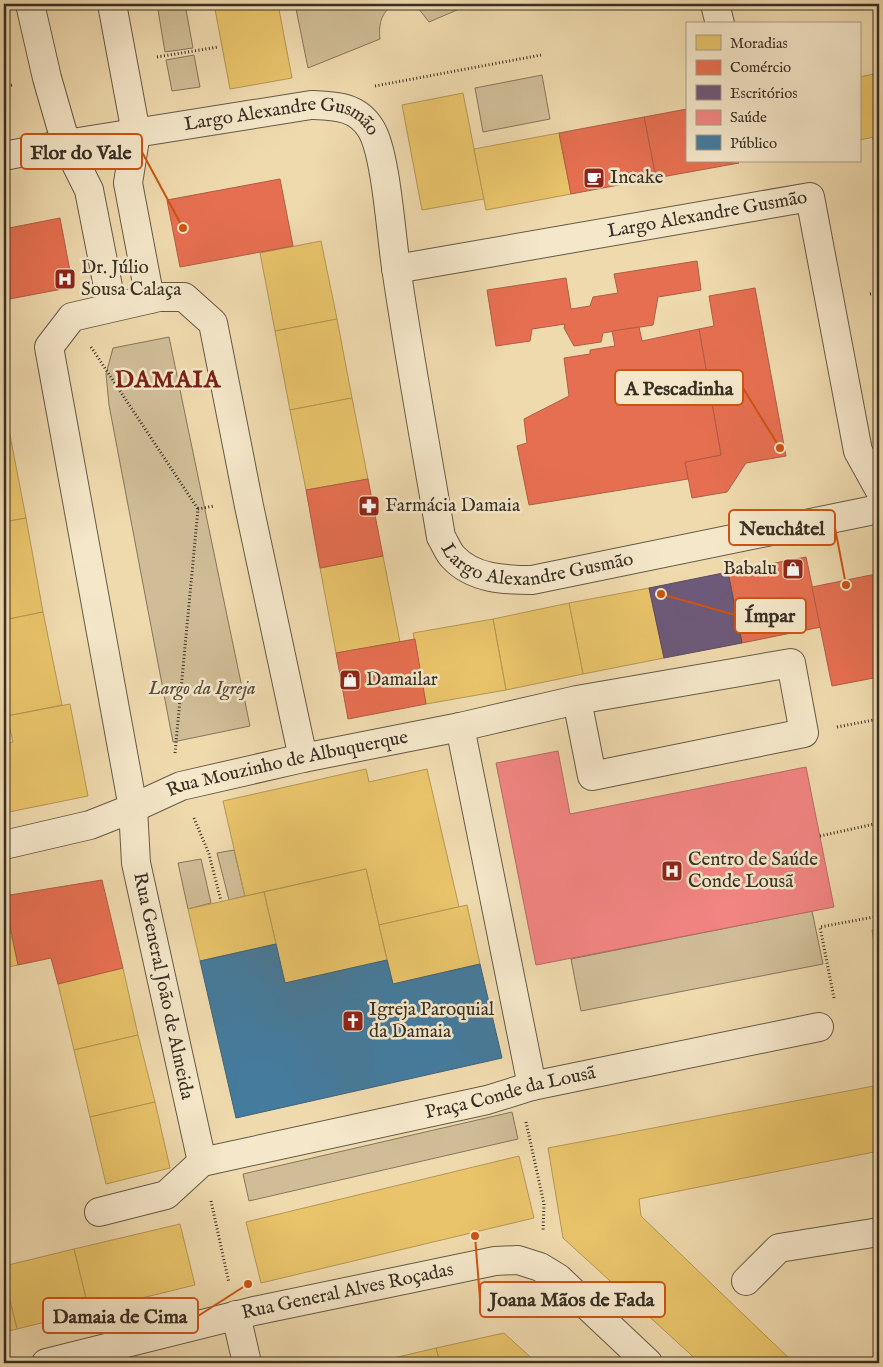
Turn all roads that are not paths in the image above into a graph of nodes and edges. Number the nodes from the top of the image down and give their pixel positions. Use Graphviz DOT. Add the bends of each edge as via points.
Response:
graph roads {
  1 [pos="30,4"];
  2 [pos="112,4"];
  3 [pos="715,4"];
  4 [pos="720,22"];
  5 [pos="136,133"];
  6 [pos="66,144"];
  7 [pos="4,156"];
  8 [pos="396,269"];
  9 [pos="150,299"];
  10 [pos="112,307"];
  11 [pos="879,489"];
  12 [pos="879,509"];
  13 [pos="577,700"];
  14 [pos="460,727"];
  15 [pos="303,758"];
  16 [pos="133,808"];
  17 [pos="4,845"];
  18 [pos="819,1027"];
  19 [pos="532,1086"];
  20 [pos="202,1162"];
  21 [pos="99,1212"];
  22 [pos="879,1232"];
  23 [pos="746,1281"];
  24 [pos="236,1315"];
  25 [pos="46,1363"];
  26 [pos="247,1363"];
  27 [pos="648,1363"];
  1 -- 6 [label="street"];
  2 -- 5 [label="street"];
  3 -- 4 [label="street"];
  5 -- 6 [label="street, Largo Alexandre Gusmão"];
  5 -- 8 [label="street, Largo Alexandre Gusmão" via="311,105 340,106 356,111 371,129 380,155"];
  5 -- 9 [label="street" via="128,183"];
  6 -- 7 [label="street, Largo Alexandre Gusmão"];
  6 -- 10 [label="street" via="89,190"];
  8 -- 11 [label="street, Largo Alexandre Gusmão" via="810,197 858,450"];
  8 -- 12 [label="street, Largo Alexandre Gusmão" via="441,537 454,558 475,573 504,580 532,580"];
  9 -- 10 [label="street"];
  9 -- 15 [label="street" via="184,297 213,322"];
  10 -- 16 [label="street" via="72,318 49,347"];
  13 -- 13 [label="street, Rua Mouzinho de Albuquerque" via="592,776 804,733 791,663"];
  13 -- 14 [label="street, Rua Mouzinho de Albuquerque"];
  14 -- 15 [label="street, Rua Mouzinho de Albuquerque"];
  14 -- 19 [label="street"];
  15 -- 16 [label="street, Rua Mouzinho de Albuquerque" via="181,786"];
  16 -- 17 [label="street, Rua Mouzinho de Albuquerque" via="90,825"];
  16 -- 20 [label="street, Rua General João de Almeida" via="136,863"];
  18 -- 19 [label="street, Praça Conde da Lousã"];
  19 -- 20 [label="street, Praça Conde da Lousã" via="487,1100"];
  20 -- 21 [label="street" via="166,1195"];
  22 -- 23 [label="street" via="779,1248"];
  24 -- 25 [label="street, Rua General Alves Roçadas"];
  24 -- 26 [label="street"];
  24 -- 27 [label="street, Rua General Alves Roçadas" via="495,1261 518,1260 540,1267 558,1278"];
}
